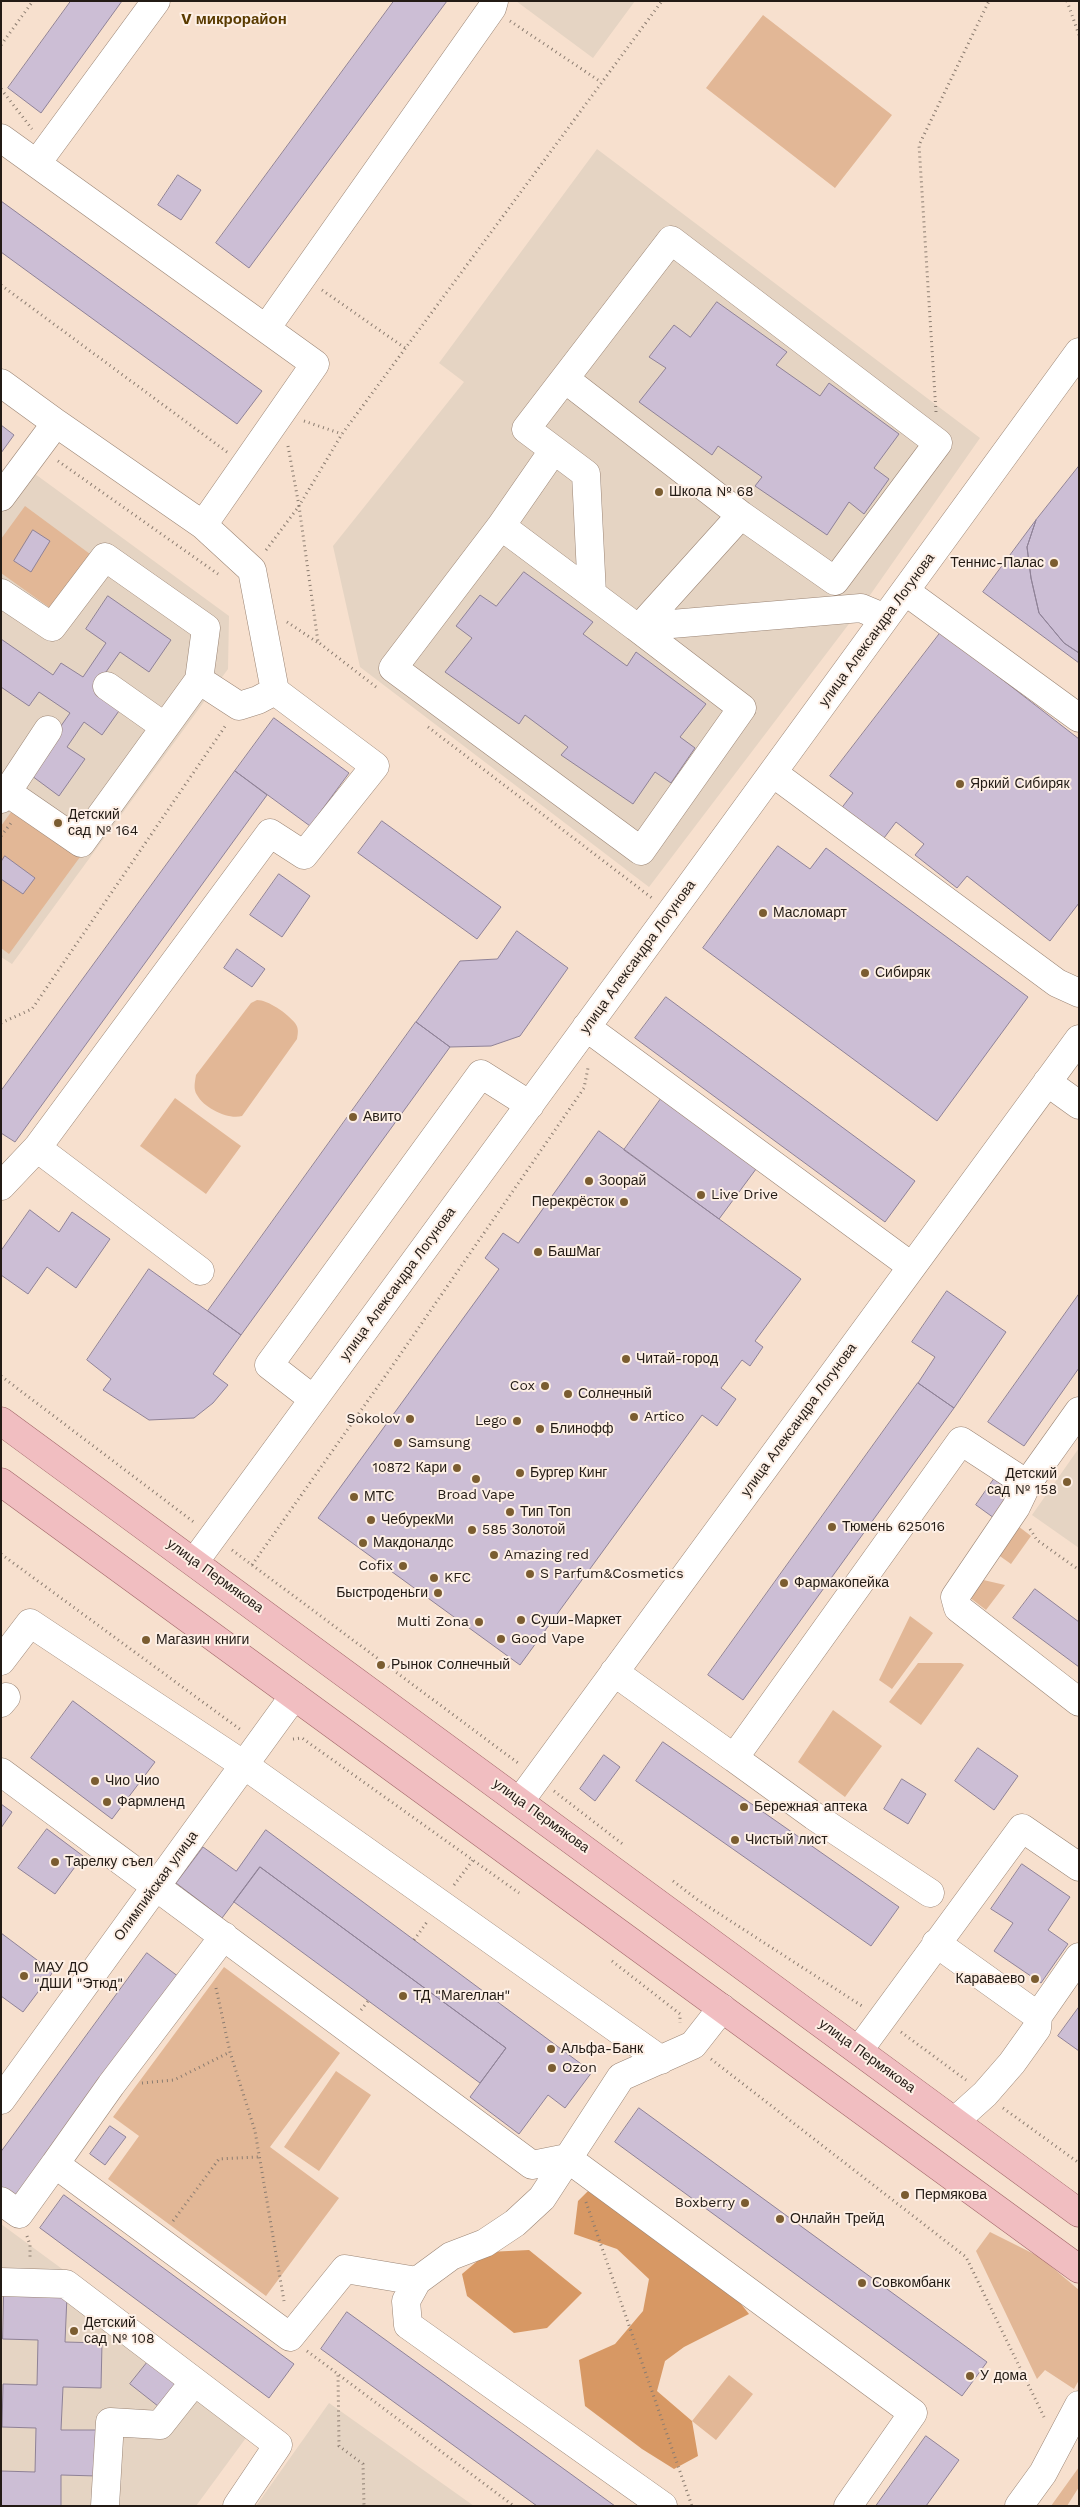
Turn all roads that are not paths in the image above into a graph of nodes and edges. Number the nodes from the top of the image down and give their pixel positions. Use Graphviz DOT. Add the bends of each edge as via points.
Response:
graph roads {
  1 [pos="156,1"];
  2 [pos="493,5"];
  3 [pos="1,138"];
  4 [pos="42,156"];
  5 [pos="267,327"];
  6 [pos="1079,352"];
  7 [pos="565,379"];
  8 [pos="1,383"];
  9 [pos="56,423"];
  10 [pos="554,451"];
  11 [pos="1,497"];
  12 [pos="741,515"];
  13 [pos="203,526"];
  14 [pos="501,526"];
  15 [pos="835,581"];
  16 [pos="905,591"];
  17 [pos="1,593"];
  18 [pos="592,594"];
  19 [pos="873,613"];
  20 [pos="639,626"];
  21 [pos="200,680"];
  22 [pos="107,686"];
  23 [pos="275,691"];
  24 [pos="1079,718"];
  25 [pos="165,727"];
  26 [pos="48,730"];
  27 [pos="773,773"];
  28 [pos="4,796"];
  29 [pos="1079,994"];
  30 [pos="591,1030"];
  31 [pos="1079,1039"];
  32 [pos="1047,1082"];
  33 [pos="530,1105"];
  34 [pos="1079,1105"];
  35 [pos="37,1148"];
  36 [pos="1,1186"];
  37 [pos="911,1266"];
  38 [pos="200,1271"];
  39 [pos="314,1399"];
  40 [pos="1079,1411"];
  41 [pos="1,1421"];
  42 [pos="1,1482"];
  43 [pos="1021,1496"];
  44 [pos="195,1561"];
  45 [pos="1,1661"];
  46 [pos="614,1672"];
  47 [pos="294,1696"];
  48 [pos="1079,1702"];
  49 [pos="734,1758"];
  50 [pos="244,1765"];
  51 [pos="1,1772"];
  52 [pos="520,1801"];
  53 [pos="1079,1867"];
  54 [pos="157,1886"];
  55 [pos="930,1893"];
  56 [pos="936,1943"];
  57 [pos="216,1945"];
  58 [pos="1079,1957"];
  59 [pos="722,2008"];
  60 [pos="1038,2016"];
  61 [pos="859,2050"];
  62 [pos="661,2060"];
  63 [pos="1,2100"];
  64 [pos="955,2121"];
  65 [pos="567,2158"];
  66 [pos="55,2164"];
  67 [pos="10,2208"];
  68 [pos="1079,2213"];
  69 [pos="1077,2268"];
  70 [pos="417,2281"];
  71 [pos="1,2282"];
  72 [pos="194,2382"];
  73 [pos="1079,2405"];
  74 [pos="1070,2441"];
  75 [pos="105,2506"];
  76 [pos="237,2506"];
  77 [pos="663,2506"];
  78 [pos="848,2506"];
  79 [pos="1019,2506"];
  1 -- 4 [label="street"];
  2 -- 5 [label="street"];
  3 -- 4 [label="street"];
  4 -- 5 [label="street"];
  5 -- 13 [label="street" via="315,364"];
  6 -- 16 [label="street, улица Александра Логунова"];
  7 -- 10 [label="street" via="526,429"];
  7 -- 12 [label="street"];
  7 -- 15 [label="street" via="671,240 938,443"];
  8 -- 9 [label="street"];
  9 -- 11 [label="street"];
  9 -- 13 [label="street"];
  10 -- 14 [label="street"];
  10 -- 18 [label="street" via="586,474"];
  12 -- 15 [label="street"];
  12 -- 20 [label="street"];
  13 -- 23 [label="street" via="252,570"];
  14 -- 18 [label="street"];
  14 -- 20 [label="street" via="393,668 641,851 742,708"];
  15 -- 19 [label="street"];
  16 -- 19 [label="street, улица Александра Логунова"];
  16 -- 24 [label="street"];
  17 -- 21 [label="street" via="52,628 105,557 206,628"];
  18 -- 20 [label="street"];
  19 -- 20 [label="street"];
  19 -- 27 [label="street, улица Александра Логунова"];
  21 -- 23 [label="street" via="239,706"];
  21 -- 25 [label="street"];
  22 -- 25 [label="street"];
  23 -- 35 [label="street" via="374,766 304,855 270,833"];
  25 -- 28 [label="street" via="81,843"];
  26 -- 28 [label="street"];
  27 -- 29 [label="street" via="1057,983"];
  27 -- 30 [label="street, улица Александра Логунова" via="671,912"];
  30 -- 33 [label="street, улица Александра Логунова"];
  30 -- 37 [label="street"];
  31 -- 32 [label="street, улица Александра Логунова"];
  32 -- 34 [label="street"];
  32 -- 37 [label="street, улица Александра Логунова"];
  33 -- 39 [label="street, улица Александра Логунова"];
  33 -- 39 [label="street" via="480,1074 269,1365"];
  35 -- 36 [label="street"];
  35 -- 38 [label="street"];
  37 -- 46 [label="street, улица Александра Логунова"];
  39 -- 44 [label="street, улица Александра Логунова"];
  40 -- 43 [label="street"];
  41 -- 44 [label="main road, улица Пермякова"];
  42 -- 47 [label="main road"];
  43 -- 48 [label="street" via="955,1597 958,1608"];
  43 -- 49 [label="street" via="961,1441"];
  44 -- 52 [label="main road, улица Пермякова"];
  45 -- 50 [label="street" via="30,1623"];
  46 -- 49 [label="street"];
  46 -- 52 [label="street, улица Александра Логунова"];
  47 -- 50 [label="street, Олимпийская улица"];
  47 -- 59 [label="main road"];
  49 -- 55 [label="street"];
  50 -- 54 [label="street, Олимпийская улица"];
  50 -- 62 [label="street"];
  51 -- 54 [label="street"];
  52 -- 61 [label="main road, улица Пермякова"];
  53 -- 56 [label="street" via="1022,1828"];
  54 -- 57 [label="street"];
  54 -- 63 [label="street, Олимпийская улица"];
  56 -- 60 [label="street"];
  56 -- 61 [label="street"];
  57 -- 65 [label="street" via="532,2165"];
  57 -- 66 [label="street"];
  58 -- 60 [label="street"];
  59 -- 62 [label="street" via="693,2045"];
  59 -- 69 [label="main road"];
  60 -- 64 [label="street" via="1037,2028 1012,2063"];
  61 -- 64 [label="main road, улица Пермякова"];
  62 -- 65 [label="street" via="621,2077"];
  64 -- 68 [label="main road, улица Пермякова"];
  65 -- 70 [label="street" via="542,2198 516,2223 485,2243 451,2256"];
  65 -- 78 [label="street" via="913,2413"];
  66 -- 67 [label="street"];
  66 -- 70 [label="street" via="290,2337 345,2269"];
  70 -- 77 [label="street" via="406,2302 408,2325"];
  71 -- 72 [label="street" via="66,2284"];
  72 -- 75 [label="street" via="160,2425 110,2422"];
  72 -- 76 [label="street" via="278,2445"];
  73 -- 74 [label="street"];
  74 -- 79 [label="street"];
}
